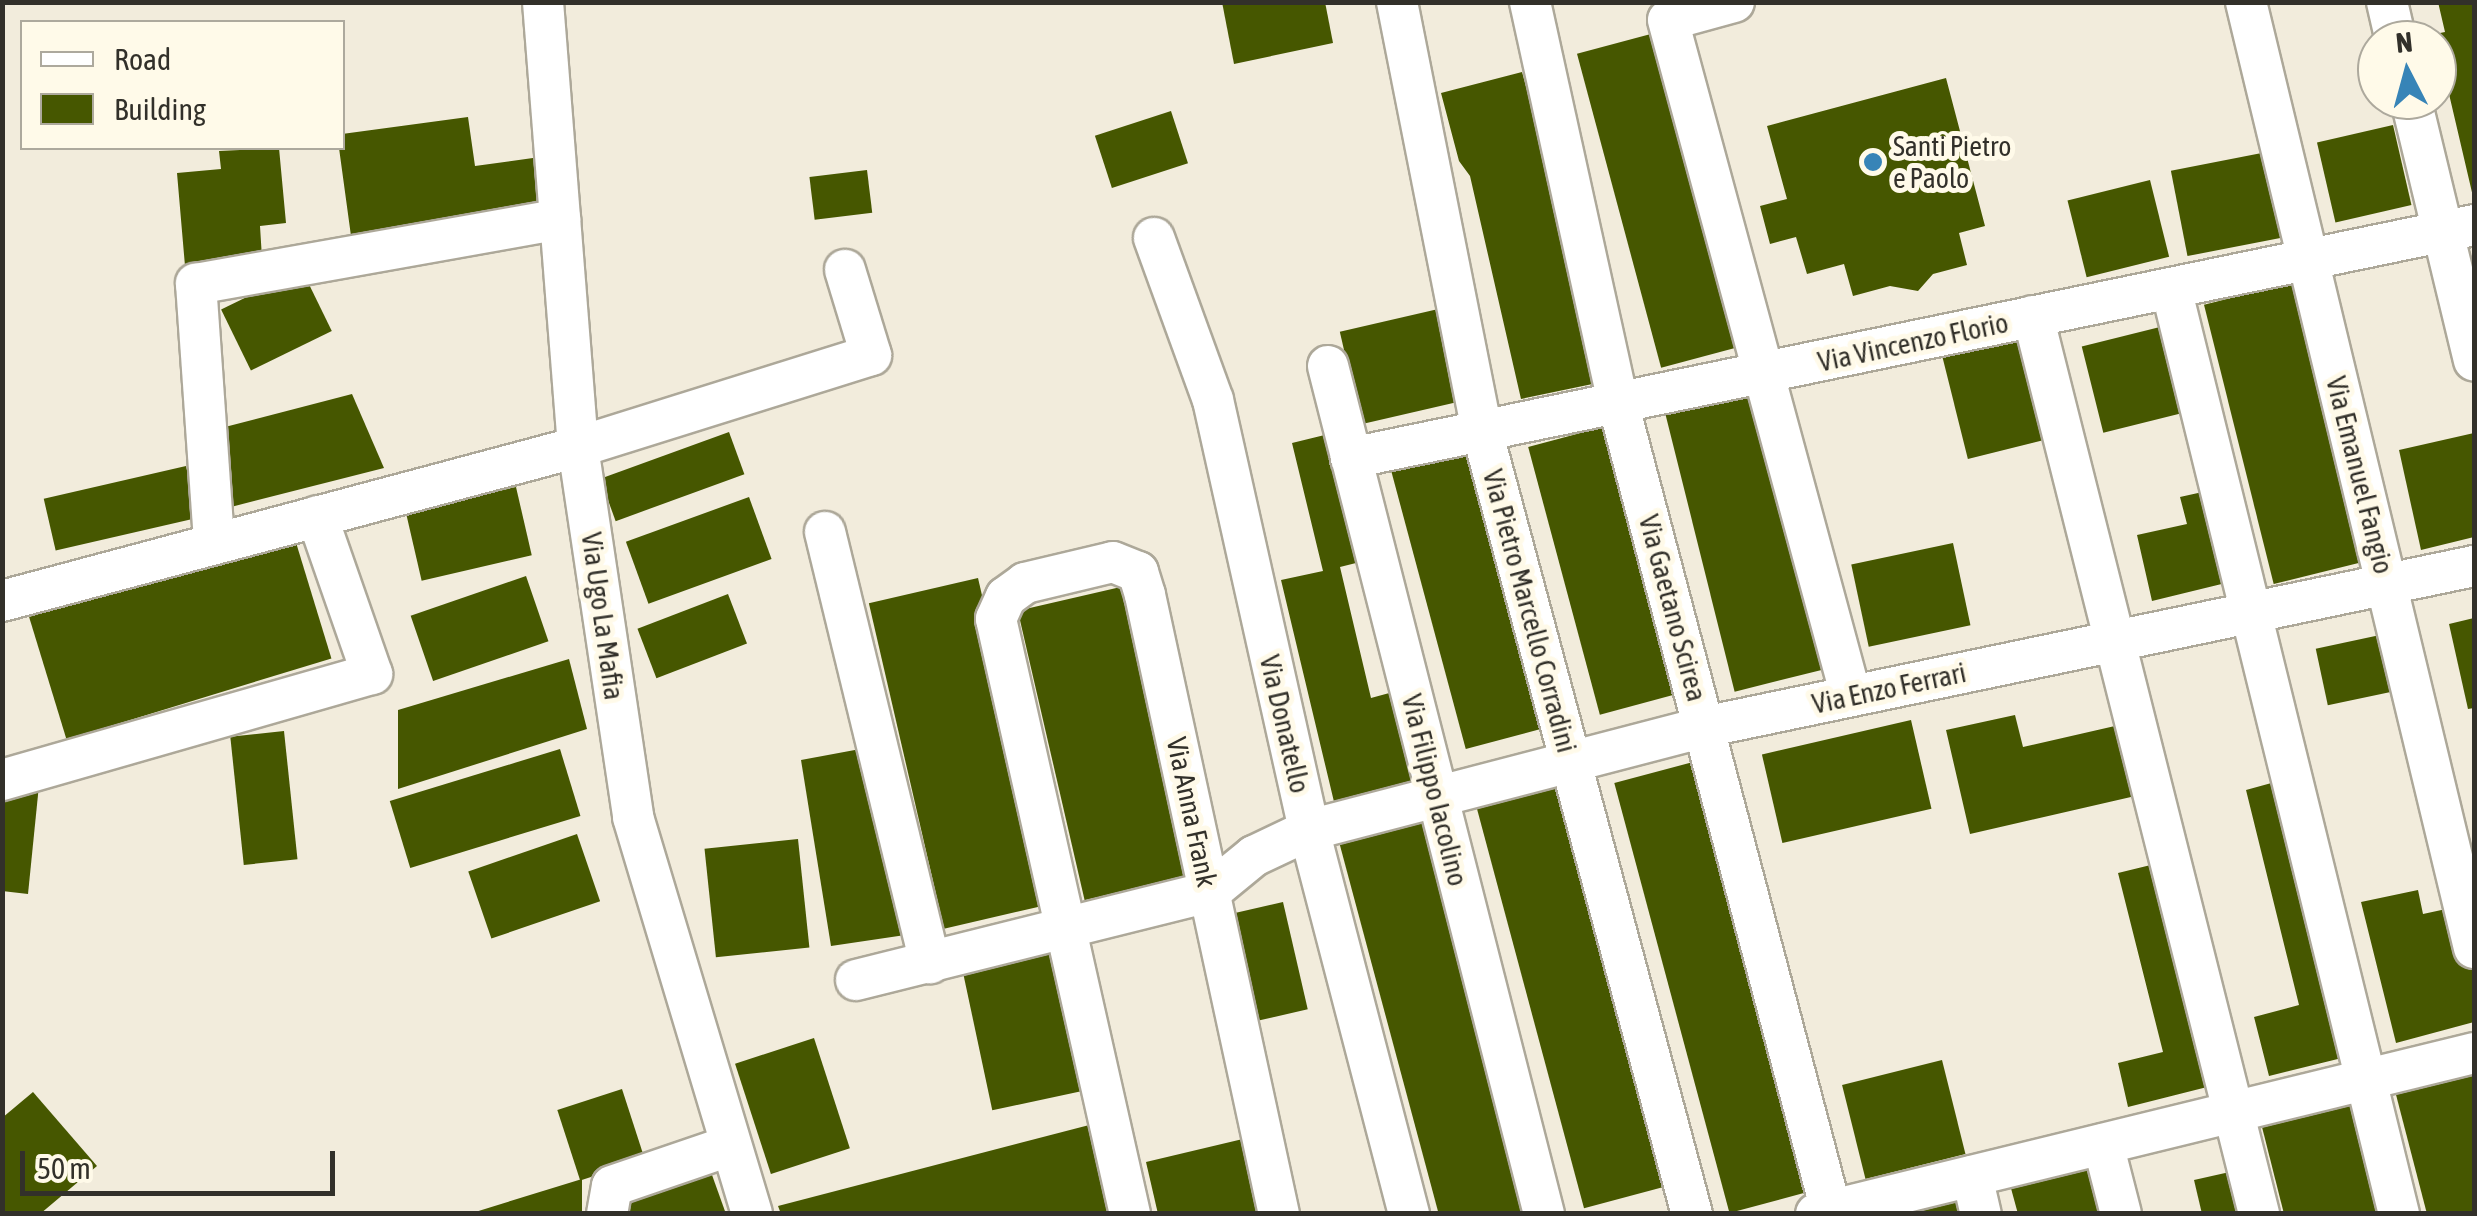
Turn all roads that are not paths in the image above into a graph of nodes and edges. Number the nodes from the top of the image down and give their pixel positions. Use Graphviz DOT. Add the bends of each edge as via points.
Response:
graph roads {
  1 [pos="543,2"];
  2 [pos="1530,2"];
  3 [pos="1734,2"];
  4 [pos="2246,2"];
  5 [pos="1406,10"];
  6 [pos="2418,120"];
  7 [pos="560,219"];
  8 [pos="2459,228"];
  9 [pos="1154,238"];
  10 [pos="2308,260"];
  11 [pos="845,270"];
  12 [pos="2171,288"];
  13 [pos="2033,316"];
  14 [pos="2474,361"];
  15 [pos="1328,366"];
  16 [pos="1764,373"];
  17 [pos="1618,403"];
  18 [pos="1482,431"];
  19 [pos="578,447"];
  20 [pos="1351,458"];
  21 [pos="317,516"];
  22 [pos="826,532"];
  23 [pos="214,541"];
  24 [pos="2474,566"];
  25 [pos="2386,585"];
  26 [pos="2,601"];
  27 [pos="2251,613"];
  28 [pos="2114,641"];
  29 [pos="1851,696"];
  30 [pos="1704,727"];
  31 [pos="1570,762"];
  32 [pos="2,780"];
  33 [pos="1436,797"];
  34 [pos="1309,830"];
  35 [pos="1210,892"];
  36 [pos="1066,930"];
  37 [pos="2474,948"];
  38 [pos="930,963"];
  39 [pos="856,980"];
  40 [pos="2474,1053"];
  41 [pos="2365,1080"];
  42 [pos="2233,1112"];
  43 [pos="2103,1144"];
  44 [pos="730,1146"];
  45 [pos="1976,1195"];
  46 [pos="1826,1212"];
  47 [pos="607,1214"];
  48 [pos="752,1214"];
  49 [pos="1130,1214"];
  50 [pos="1279,1214"];
  51 [pos="1409,1214"];
  52 [pos="1544,1214"];
  53 [pos="1692,1214"];
  54 [pos="2120,1214"];
  55 [pos="2259,1214"];
  56 [pos="2399,1214"];
  1 -- 7 [label="street, Via Ugo La Mafia"];
  2 -- 17 [label="street, Via Gaetano Scirea"];
  3 -- 16 [label="street" via="1668,20"];
  4 -- 10 [label="street, Via Emanuel Fangio"];
  5 -- 18 [label="street, Via Pietro Marcello Corradini"];
  6 -- 8 [label="street"];
  7 -- 19 [label="street, Via Ugo La Mafia"];
  7 -- 23 [label="street" via="196,284"];
  8 -- 10 [label="street, Via Vincenzo Florio"];
  8 -- 14 [label="street"];
  9 -- 34 [label="street, Via Donatello" via="1213,400"];
  10 -- 12 [label="street, Via Vincenzo Florio"];
  10 -- 25 [label="street, Via Emanuel Fangio"];
  11 -- 19 [label="street" via="871,354"];
  12 -- 13 [label="street, Via Vincenzo Florio"];
  12 -- 27 [label="street"];
  13 -- 16 [label="street, Via Vincenzo Florio"];
  13 -- 28 [label="street"];
  15 -- 20 [label="street, Via Filippo Iacolino"];
  16 -- 17 [label="street, Via Vincenzo Florio"];
  16 -- 29 [label="street"];
  17 -- 18 [label="street, Via Vincenzo Florio"];
  17 -- 30 [label="street, Via Gaetano Scirea"];
  18 -- 20 [label="street, Via Vincenzo Florio"];
  18 -- 31 [label="street, Via Pietro Marcello Corradini"];
  19 -- 21 [label="street"];
  19 -- 44 [label="street, Via Ugo La Mafia" via="633,817"];
  20 -- 33 [label="street, Via Filippo Iacolino"];
  21 -- 23 [label="street"];
  21 -- 32 [label="street" via="372,674"];
  22 -- 38 [label="street"];
  23 -- 26 [label="street"];
  24 -- 25 [label="street, Via Enzo Ferrari"];
  25 -- 27 [label="street, Via Enzo Ferrari"];
  25 -- 37 [label="street, Via Emanuel Fangio"];
  27 -- 28 [label="street, Via Enzo Ferrari"];
  27 -- 41 [label="street"];
  28 -- 29 [label="street, Via Enzo Ferrari"];
  28 -- 42 [label="street"];
  29 -- 30 [label="street, Via Enzo Ferrari"];
  30 -- 31 [label="street, Via Enzo Ferrari"];
  30 -- 46 [label="street, Via Gaetano Scirea"];
  31 -- 33 [label="street, Via Enzo Ferrari"];
  31 -- 53 [label="street, Via Pietro Marcello Corradini"];
  33 -- 34 [label="street, Via Enzo Ferrari"];
  33 -- 52 [label="street, Via Filippo Iacolino"];
  34 -- 35 [label="street, Via Enzo Ferrari" via="1254,856"];
  34 -- 51 [label="street, Via Donatello"];
  35 -- 36 [label="street"];
  35 -- 36 [label="street, Via Anna Frank" via="1138,572 1113,562 1026,584 1006,598 996,619"];
  35 -- 50 [label="street, Via Anna Frank"];
  36 -- 38 [label="street"];
  36 -- 49 [label="street"];
  38 -- 39 [label="street"];
  40 -- 41 [label="street"];
  41 -- 42 [label="street"];
  41 -- 56 [label="street"];
  42 -- 43 [label="street"];
  42 -- 55 [label="street"];
  43 -- 45 [label="street"];
  43 -- 54 [label="street"];
  44 -- 47 [label="street" via="612,1186"];
  44 -- 48 [label="street, Via Ugo La Mafia"];
  45 -- 46 [label="street"];
}
